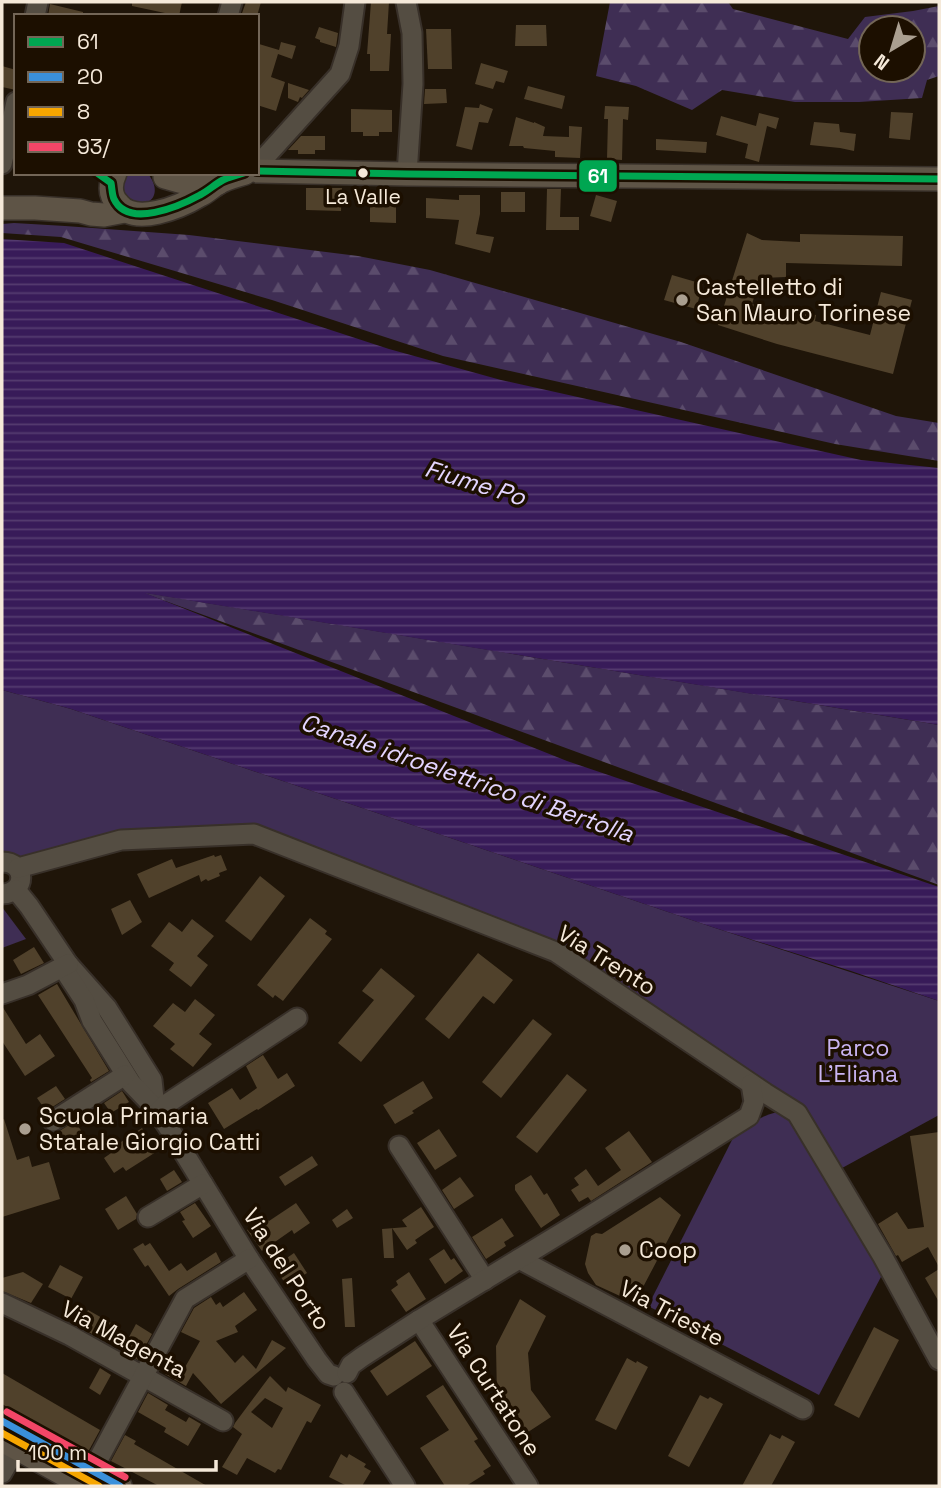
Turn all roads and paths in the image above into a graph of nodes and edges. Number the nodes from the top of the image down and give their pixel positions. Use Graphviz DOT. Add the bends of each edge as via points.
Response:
graph roads {
  1 [pos="355,2"];
  2 [pos="406,2"];
  3 [pos="14,111"];
  4 [pos="259,164"];
  5 [pos="2,166"];
  6 [pos="259,171"];
  7 [pos="407,174"];
  8 [pos="165,175"];
  9 [pos="240,175"];
  10 [pos="108,180"];
  11 [pos="939,180"];
  12 [pos="218,183"];
  13 [pos="2,208"];
  14 [pos="80,211"];
  15 [pos="125,211"];
  16 [pos="150,212"];
  17 [pos="10,865"];
  18 [pos="9,892"];
  19 [pos="68,964"];
  20 [pos="2,994"];
  21 [pos="297,1018"];
  22 [pos="135,1078"];
  23 [pos="751,1084"];
  24 [pos="156,1110"];
  25 [pos="53,1121"];
  26 [pos="398,1146"];
  27 [pos="203,1184"];
  28 [pos="148,1217"];
  29 [pos="248,1259"];
  30 [pos="519,1259"];
  31 [pos="485,1280"];
  32 [pos="2,1303"];
  33 [pos="419,1320"];
  34 [pos="939,1360"];
  35 [pos="144,1376"];
  36 [pos="342,1380"];
  37 [pos="803,1409"];
  38 [pos="223,1420"];
  39 [pos="2,1421"];
  40 [pos="9,1444"];
  41 [pos="2,1472"];
  42 [pos="88,1478"];
  43 [pos="120,1486"];
  44 [pos="405,1486"];
  45 [pos="528,1486"];
  1 -- 4 [label="street" via="340,74"];
  2 -- 7 [label="street" via="413,84"];
  3 -- 5 [label="street"];
  6 -- 7 [label="main road"];
  7 -- 11 [label="main road"];
  8 -- 12 [label="main road" via="189,184"];
  8 -- 16 [label="main road" via="163,201"];
  9 -- 12 [label="main road"];
  10 -- 14 [label="main road" via="96,202"];
  10 -- 15 [label="main road" via="113,198"];
  12 -- 16 [label="main road" via="173,208"];
  13 -- 14 [label="main road"];
  14 -- 15 [label="main road" via="104,215"];
  15 -- 16 [label="main road"];
  17 -- 18 [label="street" via="21,877"];
  17 -- 23 [label="street, Via Trento" via="121,840 254,834 556,952"];
  18 -- 19 [label="street, Via del Porto" via="29,906"];
  19 -- 20 [label="street"];
  19 -- 22 [label="street, Via del Porto" via="67,974 84,1000 99,1012"];
  21 -- 24 [label="street"];
  22 -- 24 [label="street, Via del Porto"];
  22 -- 25 [label="street"];
  23 -- 30 [label="street" via="754,1102 749,1116"];
  23 -- 34 [label="street, Via Trento" via="797,1113"];
  24 -- 27 [label="street, Via del Porto"];
  26 -- 31 [label="street"];
  27 -- 28 [label="street"];
  27 -- 29 [label="street, Via del Porto"];
  29 -- 35 [label="street" via="185,1299"];
  29 -- 36 [label="street, Via del Porto" via="317,1360 328,1374"];
  30 -- 31 [label="street"];
  30 -- 37 [label="street, Via Trieste"];
  31 -- 33 [label="street"];
  32 -- 35 [label="street, Via Magenta"];
  33 -- 36 [label="street" via="351,1365"];
  33 -- 45 [label="street, Via Curtatone"];
  35 -- 38 [label="street, Via Magenta"];
  35 -- 42 [label="street"];
  36 -- 44 [label="street, Via del Porto"];
  39 -- 42 [label="main road"];
  40 -- 41 [label="street"];
  40 -- 42 [label="main road"];
  42 -- 43 [label="main road"];
}
